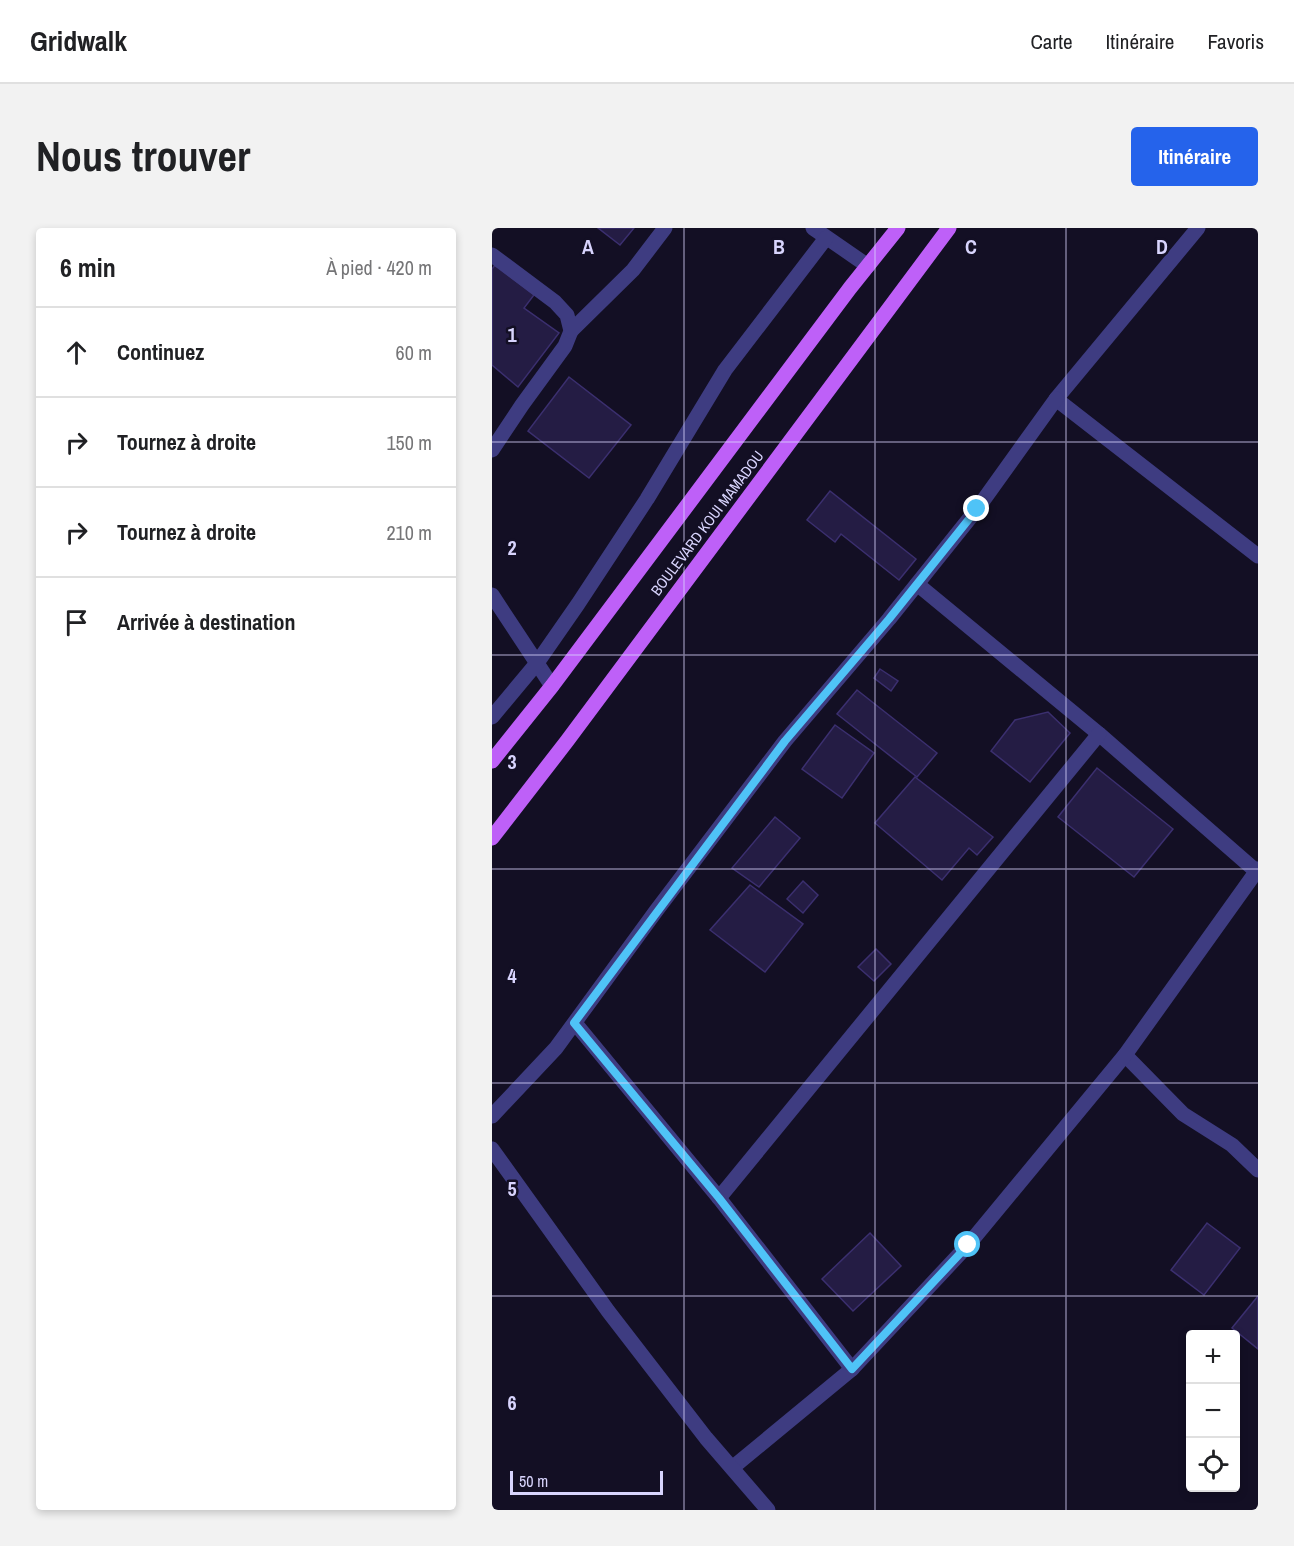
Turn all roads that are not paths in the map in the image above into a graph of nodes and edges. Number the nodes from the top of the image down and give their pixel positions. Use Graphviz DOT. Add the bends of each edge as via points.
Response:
graph roads {
  1 [pos="665,228"];
  2 [pos="813,228"];
  3 [pos="898,228"];
  4 [pos="949,228"];
  5 [pos="1198,228"];
  6 [pos="826,238"];
  7 [pos="492,255"];
  8 [pos="868,266"];
  9 [pos="571,331"];
  10 [pos="1056,399"];
  11 [pos="492,450"];
  12 [pos="1258,556"];
  13 [pos="917,584"];
  14 [pos="492,595"];
  15 [pos="537,663"];
  16 [pos="552,686"];
  17 [pos="492,717"];
  18 [pos="1099,734"];
  19 [pos="492,761"];
  20 [pos="492,838"];
  21 [pos="1257,870"];
  22 [pos="574,1023"];
  23 [pos="1125,1055"];
  24 [pos="492,1116"];
  25 [pos="492,1149"];
  26 [pos="1258,1170"];
  27 [pos="719,1198"];
  28 [pos="852,1369"];
  29 [pos="732,1468"];
  30 [pos="768,1510"];
  1 -- 9 [label="street" via="633,270"];
  2 -- 6 [label="street"];
  3 -- 8 [label="main road, BOULEVARD KOUI MAMADOU"];
  4 -- 20 [label="main road, BOULEVARD KOUI MAMADOU"];
  5 -- 10 [label="street"];
  6 -- 8 [label="street"];
  6 -- 15 [label="street" via="724,370 647,499"];
  7 -- 9 [label="street" via="555,302 567,315"];
  8 -- 16 [label="main road, BOULEVARD KOUI MAMADOU"];
  9 -- 11 [label="street" via="565,346"];
  10 -- 12 [label="street"];
  10 -- 13 [label="street"];
  13 -- 18 [label="street"];
  13 -- 22 [label="street" via="785,741"];
  14 -- 15 [label="street"];
  15 -- 16 [label="street"];
  15 -- 17 [label="street"];
  16 -- 19 [label="main road, BOULEVARD KOUI MAMADOU"];
  18 -- 21 [label="street"];
  18 -- 27 [label="street"];
  21 -- 23 [label="street"];
  22 -- 24 [label="street" via="556,1048"];
  22 -- 27 [label="street"];
  23 -- 26 [label="street" via="1183,1114 1232,1145"];
  23 -- 28 [label="street" via="968,1245"];
  25 -- 29 [label="street" via="608,1311"];
  27 -- 28 [label="street"];
  28 -- 29 [label="street"];
  29 -- 30 [label="street"];
}
